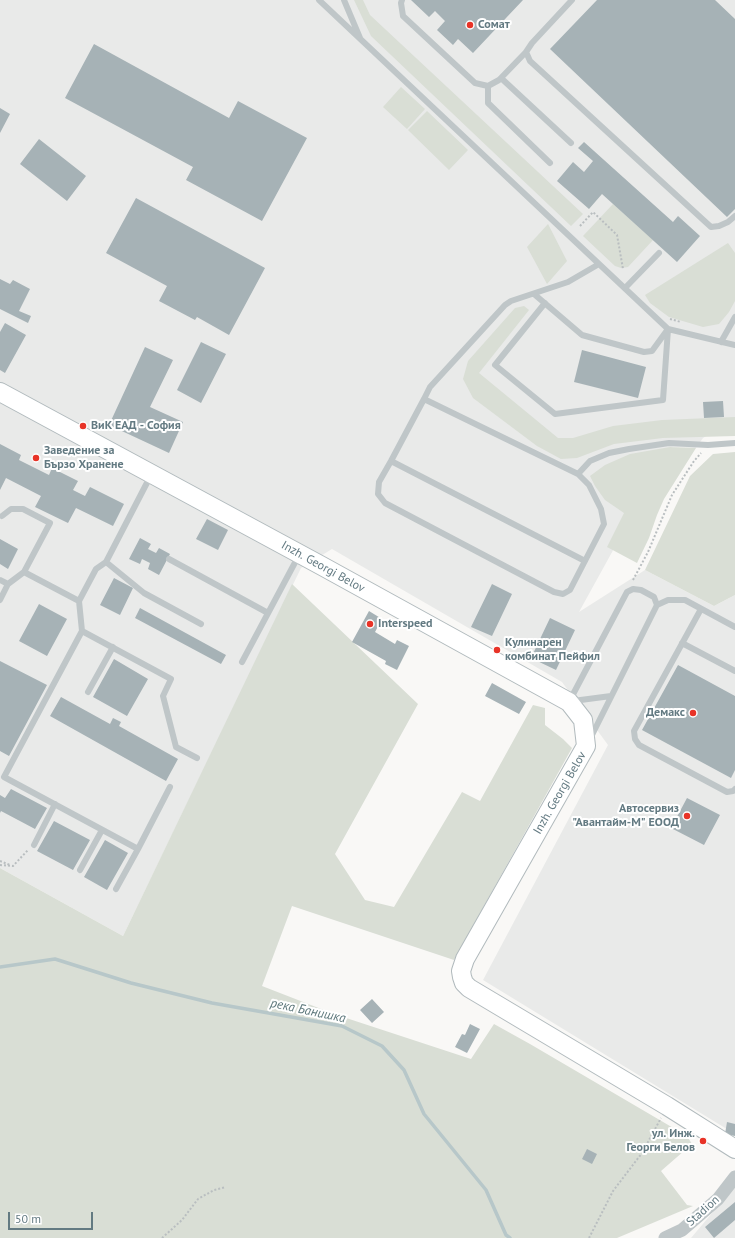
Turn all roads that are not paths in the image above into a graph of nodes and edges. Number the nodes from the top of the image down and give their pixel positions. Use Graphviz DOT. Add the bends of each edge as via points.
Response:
graph roads {
  1 [pos="318,0"];
  2 [pos="344,0"];
  3 [pos="402,0"];
  4 [pos="572,0"];
  5 [pos="362,41"];
  6 [pos="526,52"];
  7 [pos="501,78"];
  8 [pos="488,86"];
  9 [pos="571,143"];
  10 [pos="550,163"];
  11 [pos="735,216"];
  12 [pos="658,253"];
  13 [pos="599,264"];
  14 [pos="625,288"];
  15 [pos="534,294"];
  16 [pos="545,303"];
  17 [pos="735,317"];
  18 [pos="668,329"];
  19 [pos="721,342"];
  20 [pos="735,346"];
  21 [pos="735,350"];
  22 [pos="0,392"];
  23 [pos="424,399"];
  24 [pos="735,443"];
  25 [pos="390,461"];
  26 [pos="151,474"];
  27 [pos="578,474"];
  28 [pos="2,516"];
  29 [pos="299,554"];
  30 [pos="169,559"];
  31 [pos="585,561"];
  32 [pos="106,562"];
  33 [pos="24,572"];
  34 [pos="0,580"];
  35 [pos="8,584"];
  36 [pos="0,600"];
  37 [pos="79,601"];
  38 [pos="657,605"];
  39 [pos="701,609"];
  40 [pos="268,613"];
  41 [pos="201,624"];
  42 [pos="735,627"];
  43 [pos="82,631"];
  44 [pos="682,643"];
  45 [pos="113,647"];
  46 [pos="242,662"];
  47 [pos="735,672"];
  48 [pos="88,692"];
  49 [pos="610,696"];
  50 [pos="569,702"];
  51 [pos="586,746"];
  52 [pos="197,758"];
  53 [pos="2,777"];
  54 [pos="170,787"];
  55 [pos="735,789"];
  56 [pos="55,804"];
  57 [pos="102,830"];
  58 [pos="34,845"];
  59 [pos="138,849"];
  60 [pos="80,870"];
  61 [pos="116,889"];
  62 [pos="735,1149"];
  63 [pos="735,1177"];
  64 [pos="665,1238"];
  1 -- 5 [label="lane"];
  2 -- 5 [label="lane"];
  3 -- 8 [label="lane" via="403,16 475,83"];
  4 -- 6 [label="lane"];
  5 -- 13 [label="lane"];
  6 -- 7 [label="lane"];
  6 -- 11 [label="lane" via="530,61 711,227 728,222"];
  7 -- 8 [label="lane"];
  7 -- 9 [label="lane"];
  8 -- 10 [label="lane" via="488,103"];
  12 -- 14 [label="lane"];
  13 -- 14 [label="lane"];
  13 -- 15 [label="lane" via="568,282"];
  14 -- 18 [label="lane"];
  15 -- 16 [label="lane"];
  15 -- 23 [label="lane" via="504,305 430,387"];
  16 -- 18 [label="lane" via="582,335 644,352 652,351"];
  16 -- 18 [label="lane" via="495,365 555,414 663,400"];
  17 -- 19 [label="lane"];
  18 -- 19 [label="lane"];
  19 -- 20 [label="lane"];
  19 -- 21 [label="lane"];
  22 -- 26 [label="street, Inzh. Georgi Belov"];
  23 -- 25 [label="lane"];
  23 -- 27 [label="lane"];
  24 -- 27 [label="lane" via="669,443 629,448 590,461"];
  25 -- 31 [label="lane"];
  25 -- 31 [label="lane" via="379,482 378,494 385,504 554,592 563,594 570,590"];
  26 -- 29 [label="street, Inzh. Georgi Belov"];
  26 -- 32 [label="lane"];
  27 -- 31 [label="lane" via="589,485 601,509 604,524"];
  28 -- 33 [label="lane" via="11,509 23,509 50,523"];
  29 -- 40 [label="lane"];
  29 -- 50 [label="street, Inzh. Georgi Belov"];
  30 -- 40 [label="lane"];
  32 -- 37 [label="lane" via="96,570"];
  32 -- 41 [label="lane" via="144,593"];
  33 -- 35 [label="lane"];
  33 -- 37 [label="lane"];
  34 -- 35 [label="lane"];
  35 -- 36 [label="lane"];
  37 -- 43 [label="lane"];
  38 -- 39 [label="lane" via="668,600 685,600"];
  38 -- 49 [label="lane"];
  38 -- 50 [label="lane" via="654,597 641,590 633,589 626,592"];
  39 -- 42 [label="lane"];
  39 -- 44 [label="lane"];
  40 -- 46 [label="lane"];
  43 -- 45 [label="lane"];
  43 -- 53 [label="lane"];
  44 -- 47 [label="lane"];
  44 -- 55 [label="lane" via="634,732 635,739 639,745 726,792"];
  45 -- 48 [label="lane"];
  45 -- 52 [label="lane" via="171,679 163,696 176,747"];
  49 -- 50 [label="lane"];
  49 -- 51 [label="lane"];
  50 -- 51 [label="street, Inzh. Georgi Belov" via="583,720"];
  51 -- 62 [label="street, Inzh. Georgi Belov" via="464,959 461,971 464,983"];
  53 -- 56 [label="lane"];
  54 -- 59 [label="lane"];
  56 -- 57 [label="lane"];
  56 -- 58 [label="lane"];
  57 -- 59 [label="lane"];
  57 -- 60 [label="lane"];
  59 -- 61 [label="lane"];
  63 -- 64 [label="street, Stadion" via="718,1199 682,1230"];
}
